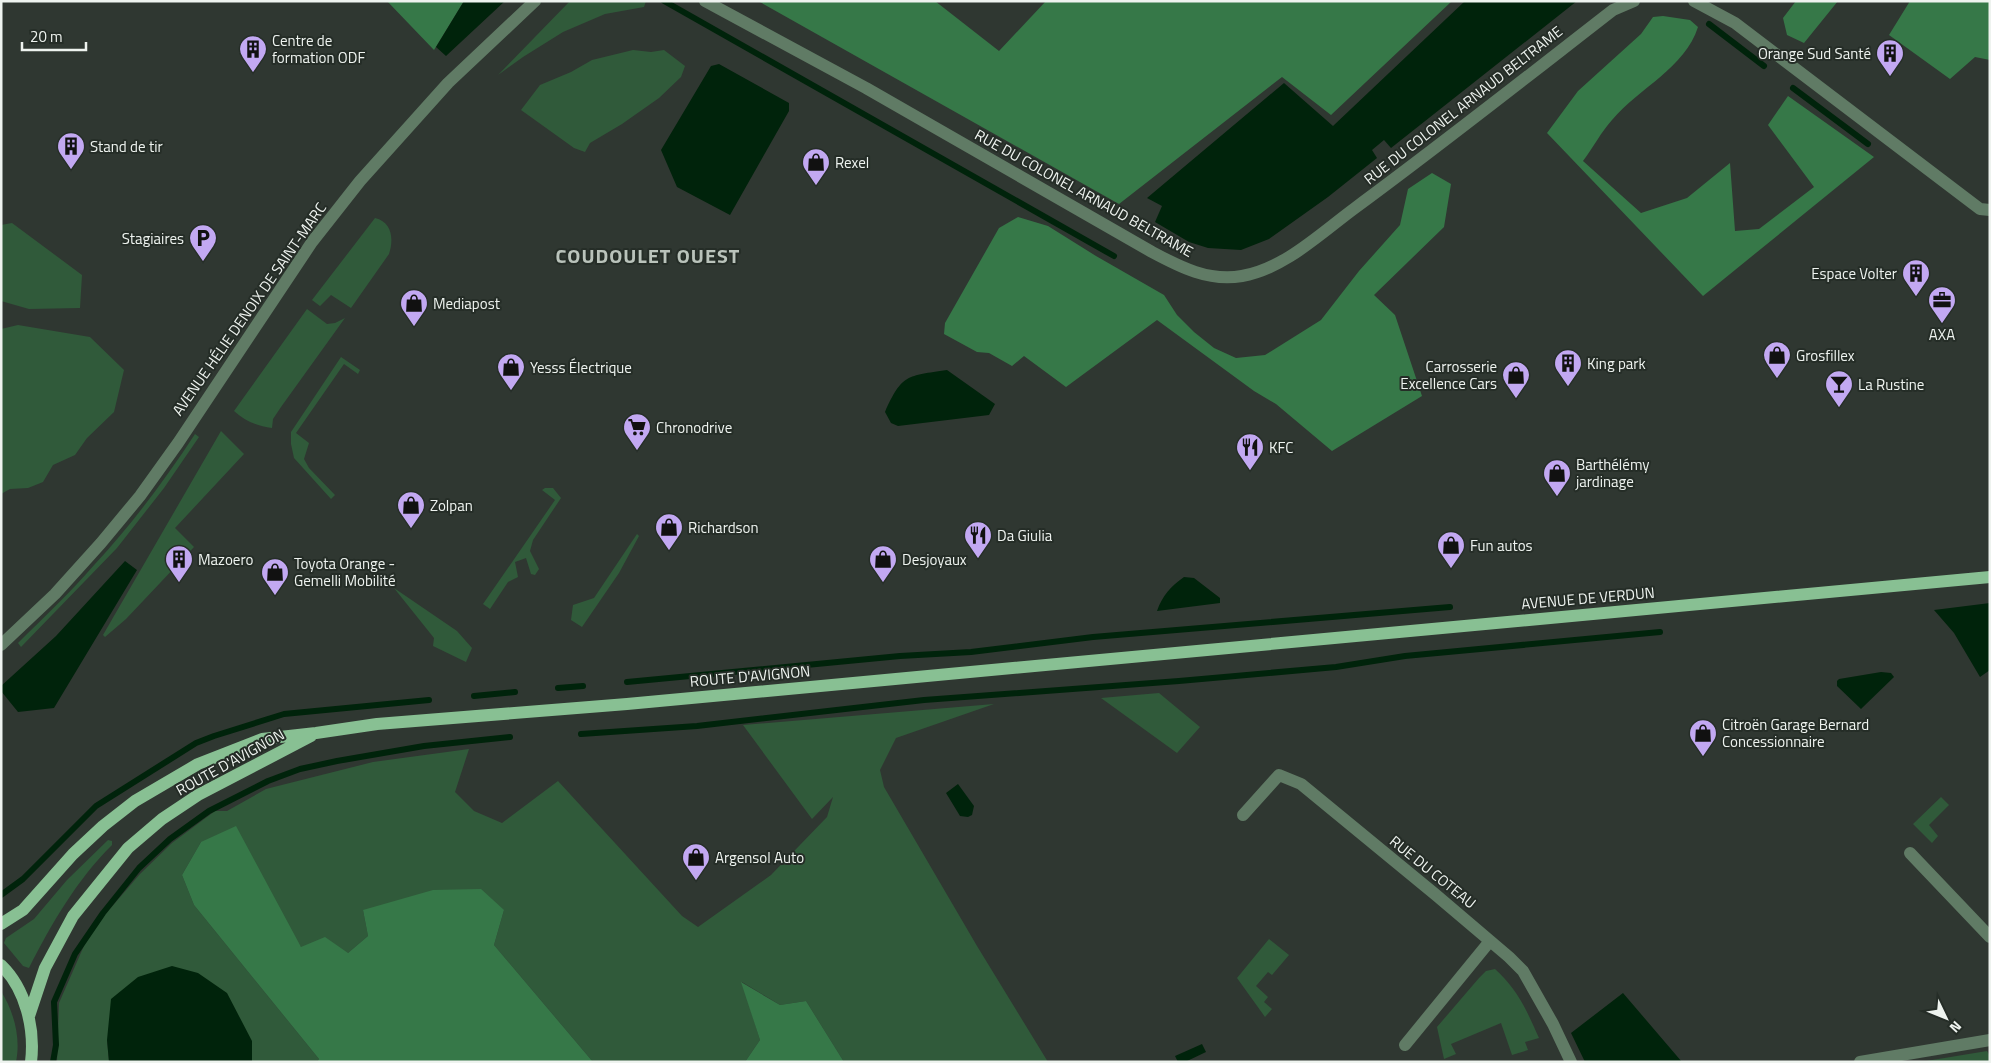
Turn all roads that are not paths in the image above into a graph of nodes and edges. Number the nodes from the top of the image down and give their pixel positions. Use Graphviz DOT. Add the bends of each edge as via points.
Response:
graph roads {
  1 [pos="535,1"];
  2 [pos="705,1"];
  3 [pos="1634,1"];
  4 [pos="1694,1"];
  5 [pos="1990,210"];
  6 [pos="1990,577"];
  7 [pos="1,646"];
  8 [pos="1189,651"];
  9 [pos="316,733"];
  10 [pos="1243,815"];
  11 [pos="1910,853"];
  12 [pos="1,924"];
  13 [pos="1990,937"];
  14 [pos="1490,941"];
  15 [pos="1,965"];
  16 [pos="29,1016"];
  17 [pos="1990,1040"];
  18 [pos="1405,1045"];
  19 [pos="31,1062"];
  20 [pos="1570,1062"];
  21 [pos="1860,1062"];
  1 -- 7 [label="street, AVENUE HÉLIE DENOIX DE SAINT-MARC" via="448,83 360,182 312,242 140,496 55,594"];
  2 -- 3 [label="street, RUE DU COLONEL ARNAUD BELTRAME" via="874,93 1152,252 1199,274 1218,277 1242,276 1291,255 1614,10"];
  4 -- 5 [label="street" via="1734,23 1980,208"];
  6 -- 8 [label="main road, AVENUE DE VERDUN"];
  8 -- 9 [label="main road, ROUTE D'AVIGNON" via="377,724"];
  9 -- 12 [label="main road, ROUTE D'AVIGNON" via="262,739 198,764 135,801 73,854 22,910"];
  9 -- 16 [label="main road, ROUTE D'AVIGNON" via="198,795 162,819 128,848 73,916 45,968"];
  10 -- 14 [label="street, RUE DU COTEAU" via="1279,775 1301,784"];
  11 -- 13 [label="street"];
  14 -- 18 [label="street"];
  14 -- 20 [label="street, RUE DU COTEAU" via="1523,971"];
  15 -- 16 [label="main road" via="19,991"];
  16 -- 19 [label="main road"];
  17 -- 21 [label="street"];
}
